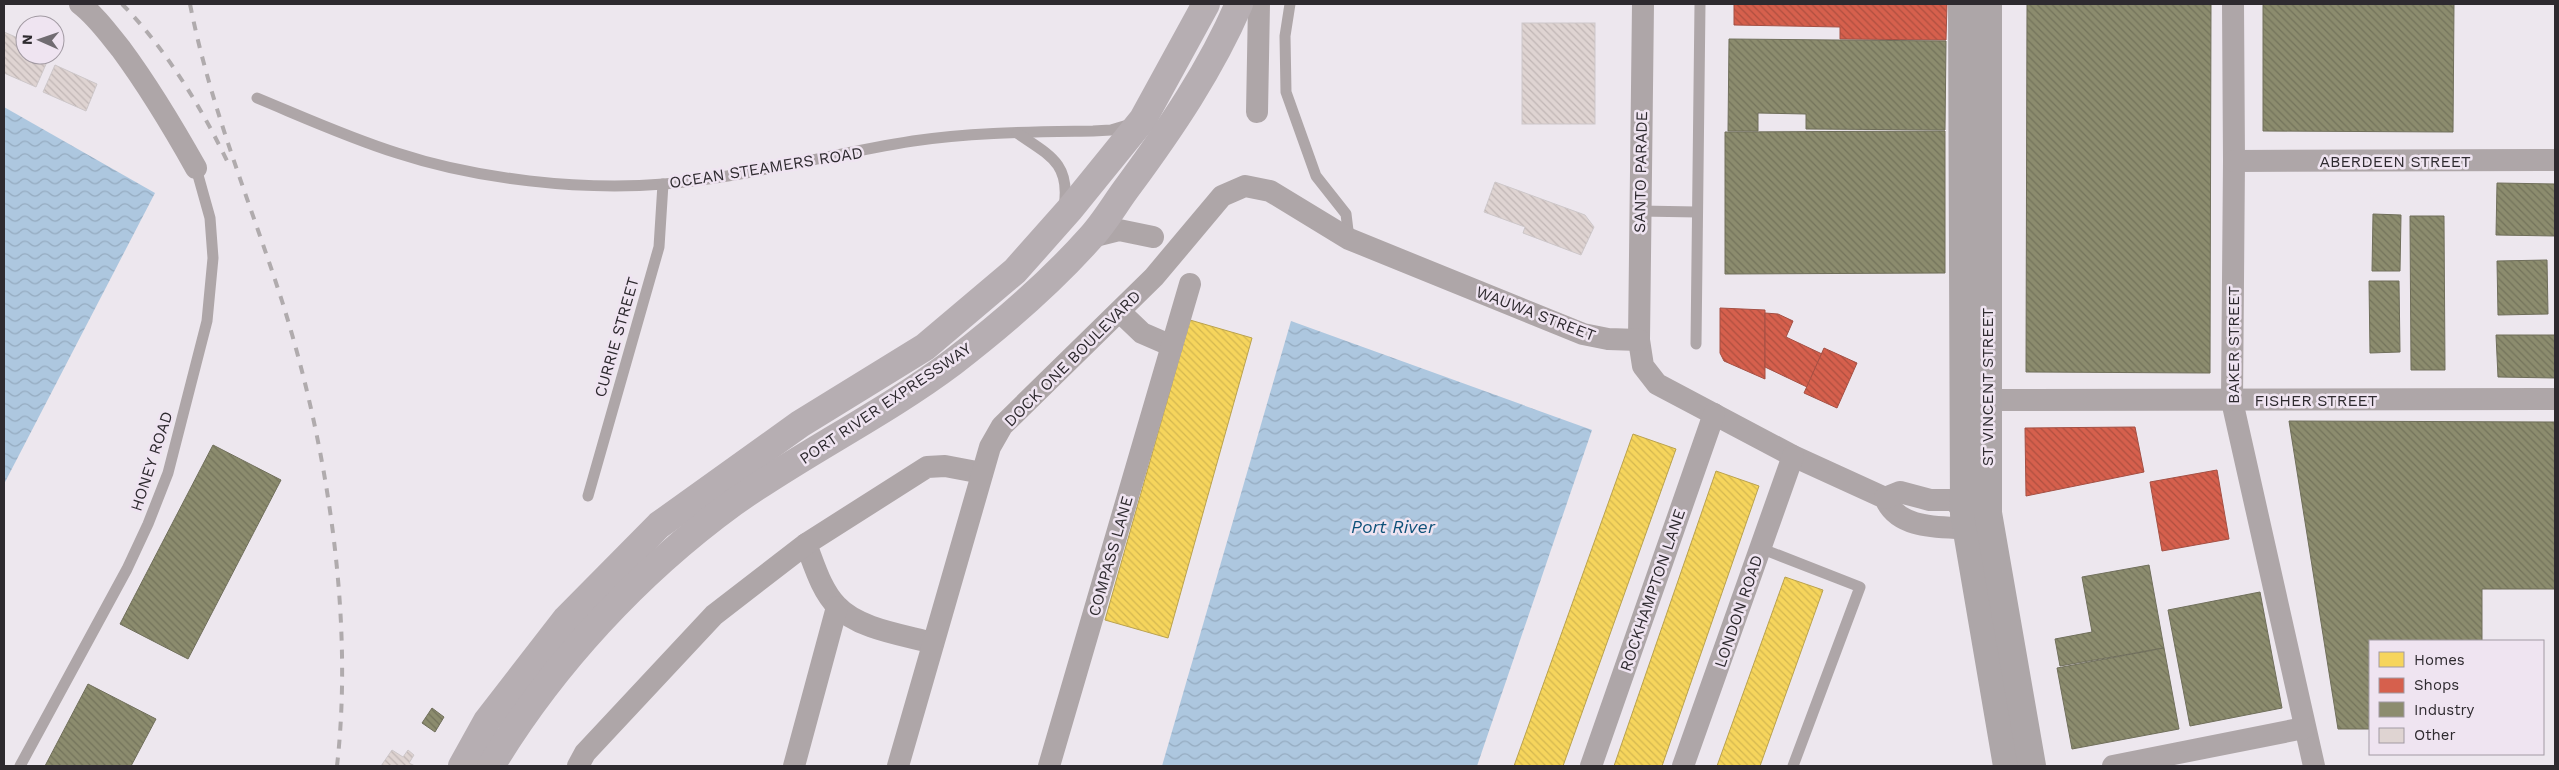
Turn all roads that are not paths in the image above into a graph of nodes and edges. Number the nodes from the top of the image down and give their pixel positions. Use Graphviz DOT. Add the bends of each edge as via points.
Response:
graph roads {
  1 [pos="80,4"];
  2 [pos="1206,4"];
  3 [pos="1239,4"];
  4 [pos="1259,4"];
  5 [pos="1290,4"];
  6 [pos="1642,4"];
  7 [pos="1700,4"];
  8 [pos="1962,4"];
  9 [pos="1988,4"];
  10 [pos="2233,4"];
  11 [pos="257,98"];
  12 [pos="1257,112"];
  13 [pos="1143,119"];
  14 [pos="1017,133"];
  15 [pos="2555,160"];
  16 [pos="2234,161"];
  17 [pos="196,168"];
  18 [pos="663,184"];
  19 [pos="1640,211"];
  20 [pos="1697,212"];
  21 [pos="1062,218"];
  22 [pos="1091,237"];
  23 [pos="1153,237"];
  24 [pos="1349,238"];
  25 [pos="1190,284"];
  26 [pos="1120,312"];
  27 [pos="1639,340"];
  28 [pos="1696,344"];
  29 [pos="1172,346"];
  30 [pos="2555,399"];
  31 [pos="1987,400"];
  32 [pos="2232,401"];
  33 [pos="1714,414"];
  34 [pos="1793,456"];
  35 [pos="982,473"];
  36 [pos="588,496"];
  37 [pos="1976,513"];
  38 [pos="806,544"];
  39 [pos="1760,548"];
  40 [pos="837,607"];
  41 [pos="933,643"];
  42 [pos="2304,728"];
  43 [pos="20,766"];
  44 [pos="462,766"];
  45 [pos="491,766"];
  46 [pos="578,766"];
  47 [pos="794,766"];
  48 [pos="898,766"];
  49 [pos="1049,766"];
  50 [pos="1591,766"];
  51 [pos="1683,766"];
  52 [pos="1793,766"];
  53 [pos="2007,766"];
  54 [pos="2032,766"];
  55 [pos="2113,766"];
  56 [pos="2314,766"];
  1 -- 17 [label="street" via="105,28 135,69 164,111"];
  2 -- 13 [label="highway, PORT RIVER EXPRESSWAY"];
  3 -- 22 [label="highway, PORT RIVER EXPRESSWAY" via="1227,33 1174,125"];
  4 -- 12 [label="street"];
  5 -- 24 [label="lane" via="1285,36 1286,92 1316,176 1346,214"];
  6 -- 19 [label="street, SANTO PARADE"];
  7 -- 20 [label="lane"];
  8 -- 37 [label="main road, ST VINCENT STREET"];
  9 -- 31 [label="main road, ST VINCENT STREET"];
  10 -- 16 [label="street, BAKER STREET"];
  11 -- 18 [label="lane, OCEAN STEAMERS ROAD" via="398,154 478,173 583,185"];
  13 -- 14 [label="lane, OCEAN STEAMERS ROAD" via="1111,130"];
  13 -- 21 [label="highway, PORT RIVER EXPRESSWAY"];
  14 -- 18 [label="lane, OCEAN STEAMERS ROAD" via="913,141 755,172"];
  14 -- 21 [label="lane" via="1044,152 1063,172 1067,187"];
  15 -- 16 [label="street, ABERDEEN STREET"];
  16 -- 32 [label="street, BAKER STREET"];
  17 -- 43 [label="lane, HONEY ROAD" via="210,218 213,258 206,321 168,473 127,569"];
  18 -- 36 [label="lane, CURRIE STREET" via="659,247"];
  19 -- 20 [label="lane"];
  19 -- 27 [label="street, SANTO PARADE"];
  20 -- 28 [label="lane"];
  21 -- 44 [label="highway, PORT RIVER EXPRESSWAY" via="1014,271 925,347 800,424 659,525 566,619 487,721"];
  22 -- 23 [label="street" via="1119,230"];
  22 -- 45 [label="highway, PORT RIVER EXPRESSWAY" via="1019,307 952,363 734,502 666,556 586,636 511,733"];
  24 -- 26 [label="street, DOCK ONE BOULEVARD" via="1270,191 1245,186 1222,196"];
  24 -- 27 [label="street, WAUWA STREET" via="1583,334 1608,340"];
  25 -- 29 [label="street, COMPASS LANE"];
  26 -- 29 [label="street" via="1142,333"];
  26 -- 35 [label="street, DOCK ONE BOULEVARD" via="1002,426 990,447"];
  27 -- 33 [label="street" via="1643,366 1657,384"];
  29 -- 49 [label="street, COMPASS LANE"];
  30 -- 32 [label="street, FISHER STREET"];
  31 -- 32 [label="street, FISHER STREET"];
  31 -- 37 [label="main road, ST VINCENT STREET"];
  32 -- 42 [label="street, BAKER STREET"];
  33 -- 34 [label="street"];
  33 -- 50 [label="street, ROCKHAMPTON LANE"];
  34 -- 37 [label="street" via="1885,498 1889,509 1910,522 1929,527 1957,528"];
  34 -- 39 [label="street, LONDON ROAD"];
  35 -- 38 [label="street" via="945,466 927,467"];
  35 -- 41 [label="street, DOCK ONE BOULEVARD"];
  37 -- 53 [label="main road, ST VINCENT STREET"];
  37 -- 54 [label="main road, ST VINCENT STREET"];
  38 -- 40 [label="street" via="823,586"];
  38 -- 46 [label="street" via="714,615 585,753"];
  39 -- 51 [label="street, LONDON ROAD"];
  39 -- 52 [label="lane" via="1860,587"];
  40 -- 41 [label="street" via="870,627"];
  40 -- 47 [label="street"];
  41 -- 48 [label="street, DOCK ONE BOULEVARD"];
  42 -- 55 [label="street"];
  42 -- 56 [label="street, BAKER STREET"];
}
